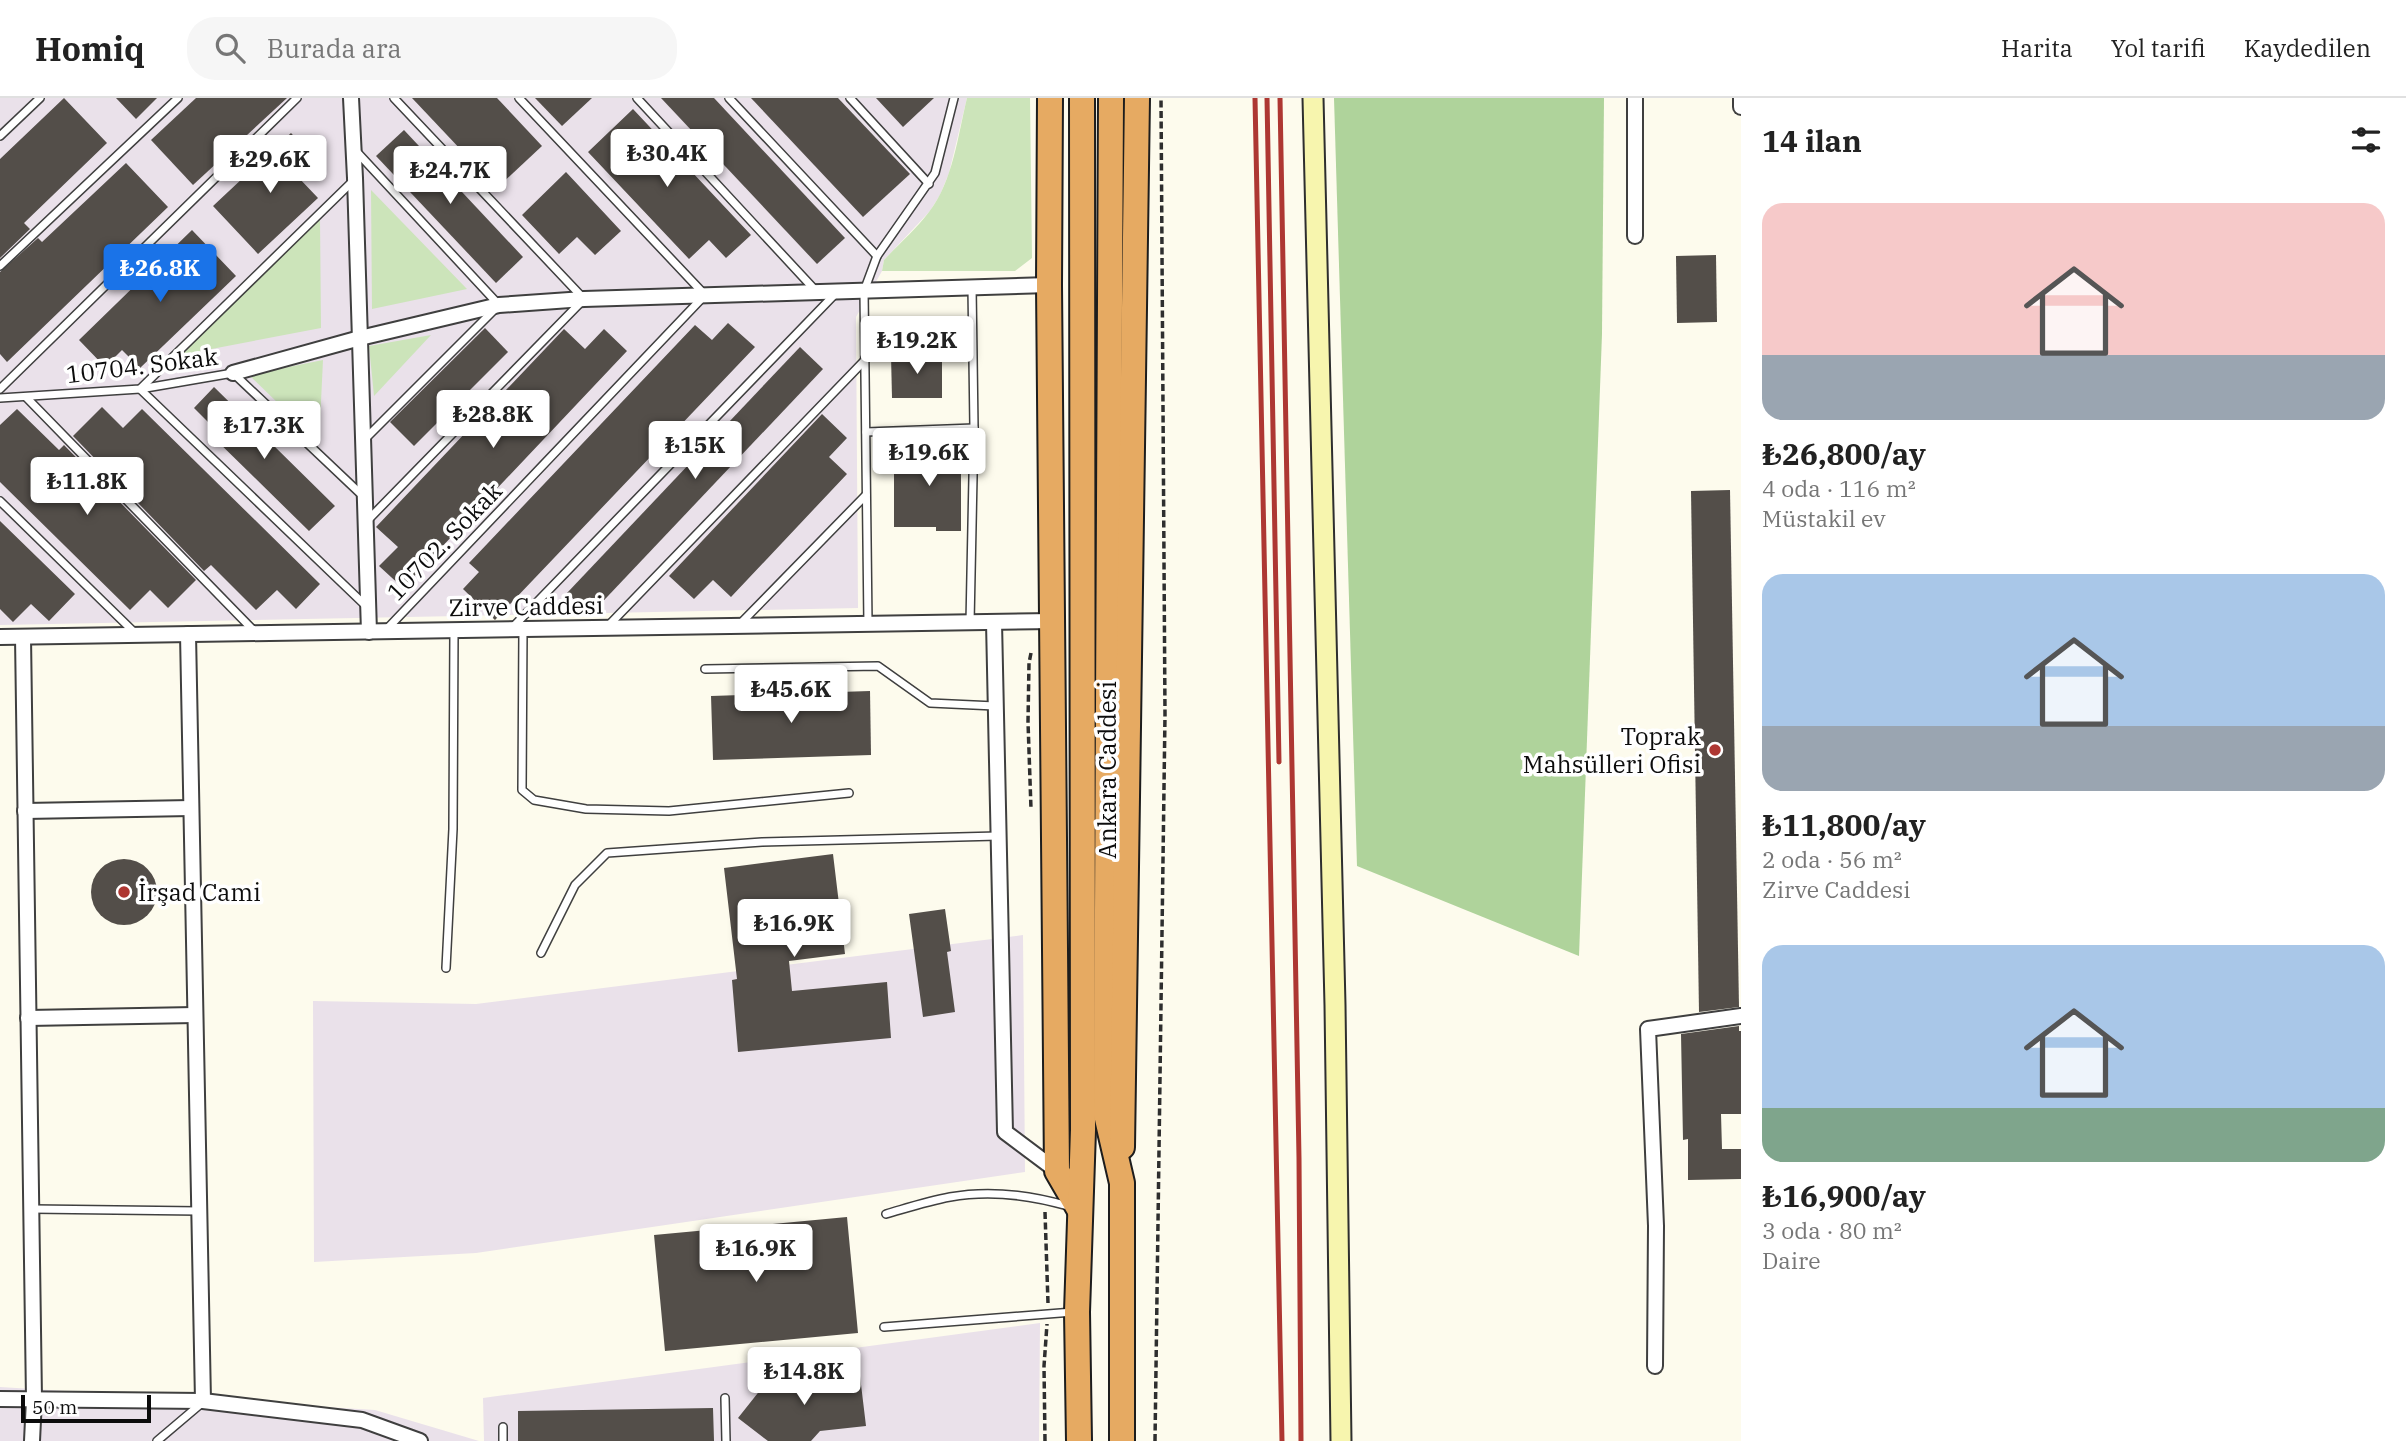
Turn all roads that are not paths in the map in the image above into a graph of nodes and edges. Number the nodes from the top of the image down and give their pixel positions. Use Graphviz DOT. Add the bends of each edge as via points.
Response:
graph roads {
  1 [pos="40,98"];
  2 [pos="178,98"];
  3 [pos="297,98"];
  4 [pos="351,98"];
  5 [pos="394,98"];
  6 [pos="519,98"];
  7 [pos="637,98"];
  8 [pos="729,98"];
  9 [pos="850,98"];
  10 [pos="954,98"];
  11 [pos="1050,98"];
  12 [pos="1082,98"];
  13 [pos="1111,98"];
  14 [pos="1137,98"];
  15 [pos="1313,98"];
  16 [pos="1635,98"];
  17 [pos="1741,98"];
  18 [pos="1741,107"];
  19 [pos="0,136"];
  20 [pos="354,149"];
  21 [pos="355,178"];
  22 [pos="929,184"];
  23 [pos="1635,236"];
  24 [pos="877,256"];
  25 [pos="0,266"];
  26 [pos="1049,285"];
  27 [pos="972,287"];
  28 [pos="838,291"];
  29 [pos="864,291"];
  30 [pos="817,292"];
  31 [pos="705,295"];
  32 [pos="584,299"];
  33 [pos="499,305"];
  34 [pos="360,338"];
  35 [pos="865,360"];
  36 [pos="233,373"];
  37 [pos="0,389"];
  38 [pos="141,389"];
  39 [pos="26,397"];
  40 [pos="0,398"];
  41 [pos="974,428"];
  42 [pos="866,432"];
  43 [pos="363,441"];
  44 [pos="866,495"];
  45 [pos="365,499"];
  46 [pos="0,501"];
  47 [pos="366,523"];
  48 [pos="369,609"];
  49 [pos="1053,621"];
  50 [pos="994,622"];
  51 [pos="970,623"];
  52 [pos="868,624"];
  53 [pos="738,626"];
  54 [pos="606,628"];
  55 [pos="517,629"];
  56 [pos="454,630"];
  57 [pos="385,631"];
  58 [pos="369,632"];
  59 [pos="257,633"];
  60 [pos="188,634"];
  61 [pos="2,635"];
  62 [pos="136,635"];
  63 [pos="23,637"];
  64 [pos="705,669"];
  65 [pos="996,706"];
  66 [pos="849,793"];
  67 [pos="191,808"];
  68 [pos="25,811"];
  69 [pos="999,836"];
  70 [pos="541,953"];
  71 [pos="446,968"];
  72 [pos="195,1016"];
  73 [pos="1741,1016"];
  74 [pos="28,1018"];
  75 [pos="1057,1171"];
  76 [pos="1122,1182"];
  77 [pos="31,1209"];
  78 [pos="1079,1210"];
  79 [pos="199,1211"];
  80 [pos="886,1214"];
  81 [pos="1077,1312"];
  82 [pos="884,1327"];
  83 [pos="1655,1366"];
  84 [pos="725,1398"];
  85 [pos="0,1399"];
  86 [pos="34,1399"];
  87 [pos="203,1401"];
  88 [pos="503,1427"];
  89 [pos="397,1437"];
  90 [pos="32,1441"];
  91 [pos="157,1441"];
  92 [pos="420,1441"];
  93 [pos="503,1441"];
  94 [pos="726,1441"];
  95 [pos="1079,1441"];
  96 [pos="1122,1441"];
  97 [pos="1341,1441"];
  1 -- 19 [label="lane"];
  2 -- 25 [label="lane"];
  3 -- 37 [label="lane"];
  4 -- 20 [label="street"];
  5 -- 32 [label="lane"];
  6 -- 31 [label="lane"];
  7 -- 30 [label="lane"];
  8 -- 24 [label="lane"];
  9 -- 22 [label="lane"];
  10 -- 22 [label="lane"];
  11 -- 26 [label="highway"];
  12 -- 78 [label="highway, Ankara Caddesi" via="1083,1130"];
  13 -- 76 [label="highway, Ankara Caddesi" via="1105,1114"];
  14 -- 76 [label="highway"];
  15 -- 97 [label="street"];
  16 -- 23 [label="street"];
  17 -- 18 [label="street"];
  20 -- 21 [label="street"];
  20 -- 33 [label="lane"];
  21 -- 34 [label="street"];
  21 -- 38 [label="lane"];
  22 -- 24 [label="lane"];
  24 -- 29 [label="lane"];
  26 -- 27 [label="street"];
  26 -- 49 [label="highway"];
  27 -- 29 [label="street"];
  27 -- 41 [label="lane"];
  28 -- 29 [label="street"];
  28 -- 30 [label="street"];
  28 -- 55 [label="lane"];
  29 -- 35 [label="lane"];
  30 -- 31 [label="street"];
  31 -- 32 [label="street"];
  31 -- 57 [label="lane, 10702. Sokak"];
  32 -- 33 [label="street"];
  32 -- 47 [label="lane"];
  33 -- 34 [label="street"];
  33 -- 43 [label="lane"];
  34 -- 36 [label="street"];
  34 -- 43 [label="street"];
  35 -- 42 [label="lane"];
  35 -- 54 [label="lane"];
  36 -- 38 [label="lane, 10704. Sokak"];
  36 -- 45 [label="lane, 10704. Sokak"];
  38 -- 39 [label="lane, 10704. Sokak"];
  38 -- 48 [label="lane"];
  39 -- 40 [label="lane, 10704. Sokak"];
  39 -- 59 [label="lane"];
  41 -- 42 [label="lane"];
  41 -- 51 [label="lane"];
  42 -- 44 [label="lane"];
  43 -- 45 [label="street"];
  44 -- 52 [label="lane"];
  44 -- 53 [label="lane"];
  45 -- 47 [label="street"];
  46 -- 62 [label="lane"];
  47 -- 48 [label="street"];
  48 -- 58 [label="street"];
  49 -- 50 [label="street, Zirve Caddesi"];
  49 -- 75 [label="highway"];
  50 -- 51 [label="street, Zirve Caddesi"];
  50 -- 65 [label="street"];
  51 -- 52 [label="street, Zirve Caddesi"];
  52 -- 53 [label="street, Zirve Caddesi"];
  53 -- 54 [label="street, Zirve Caddesi"];
  54 -- 55 [label="street, Zirve Caddesi"];
  55 -- 56 [label="street, Zirve Caddesi"];
  55 -- 66 [label="lane" via="522,790 534,800 586,809 669,811"];
  56 -- 57 [label="street, Zirve Caddesi"];
  56 -- 71 [label="lane" via="453,829"];
  57 -- 58 [label="street, Zirve Caddesi"];
  58 -- 59 [label="street, Zirve Caddesi"];
  59 -- 60 [label="street, Zirve Caddesi"];
  60 -- 62 [label="street, Zirve Caddesi"];
  60 -- 67 [label="street"];
  61 -- 63 [label="street, Zirve Caddesi"];
  62 -- 63 [label="street, Zirve Caddesi"];
  63 -- 68 [label="street"];
  64 -- 65 [label="lane" via="878,666 930,703"];
  65 -- 69 [label="street"];
  67 -- 68 [label="street"];
  67 -- 72 [label="street"];
  68 -- 74 [label="street"];
  69 -- 70 [label="lane" via="762,842 607,853 575,886"];
  69 -- 75 [label="street" via="1005,1132"];
  72 -- 74 [label="street"];
  72 -- 79 [label="street"];
  73 -- 83 [label="street" via="1648,1029 1656,1226"];
  74 -- 77 [label="street"];
  75 -- 78 [label="highway"];
  76 -- 96 [label="highway, Ankara Caddesi"];
  77 -- 79 [label="lane"];
  77 -- 86 [label="street"];
  78 -- 80 [label="lane" via="1003,1193 950,1197"];
  78 -- 81 [label="highway, Ankara Caddesi"];
  79 -- 87 [label="street"];
  81 -- 82 [label="lane"];
  81 -- 95 [label="highway, Ankara Caddesi"];
  84 -- 94 [label="lane"];
  85 -- 86 [label="street"];
  86 -- 87 [label="street"];
  86 -- 90 [label="street"];
  87 -- 89 [label="street" via="362,1420"];
  87 -- 91 [label="lane"];
  88 -- 93 [label="lane"];
  89 -- 92 [label="street"];
}
